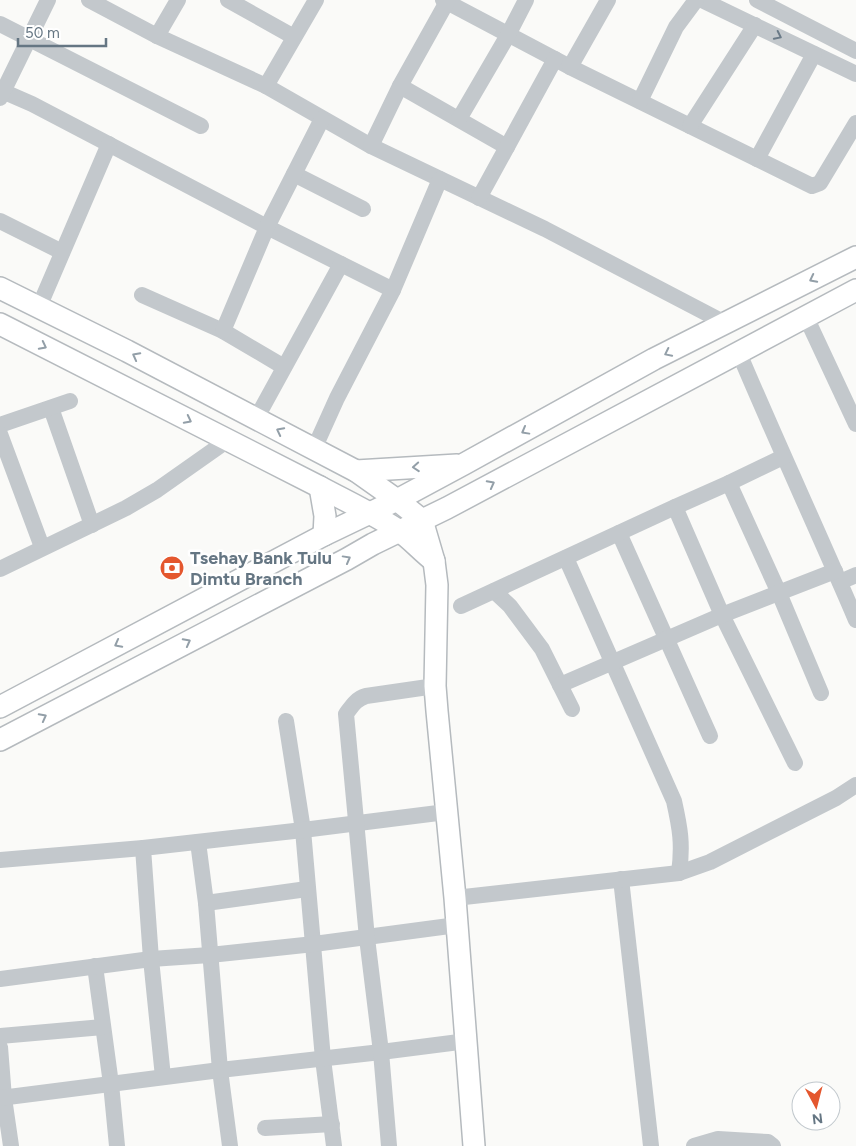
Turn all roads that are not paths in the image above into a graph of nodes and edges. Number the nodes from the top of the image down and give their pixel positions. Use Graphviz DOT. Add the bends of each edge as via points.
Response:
graph roads {
  1 [pos="48,0"];
  2 [pos="89,0"];
  3 [pos="178,0"];
  4 [pos="228,0"];
  5 [pos="316,0"];
  6 [pos="526,0"];
  7 [pos="608,0"];
  8 [pos="696,0"];
  9 [pos="702,0"];
  10 [pos="757,0"];
  11 [pos="446,1"];
  12 [pos="0,24"];
  13 [pos="754,25"];
  14 [pos="508,35"];
  15 [pos="157,36"];
  16 [pos="294,37"];
  17 [pos="28,39"];
  18 [pos="856,51"];
  19 [pos="814,54"];
  20 [pos="555,59"];
  21 [pos="570,67"];
  22 [pos="856,74"];
  23 [pos="266,86"];
  24 [pos="400,86"];
  25 [pos="1,93"];
  26 [pos="640,101"];
  27 [pos="322,119"];
  28 [pos="459,119"];
  29 [pos="856,123"];
  30 [pos="202,126"];
  31 [pos="690,126"];
  32 [pos="108,144"];
  33 [pos="371,146"];
  34 [pos="507,147"];
  35 [pos="757,159"];
  36 [pos="294,174"];
  37 [pos="440,180"];
  38 [pos="479,198"];
  39 [pos="363,209"];
  40 [pos="0,221"];
  41 [pos="267,227"];
  42 [pos="62,252"];
  43 [pos="856,257"];
  44 [pos="341,264"];
  45 [pos="0,288"];
  46 [pos="393,290"];
  47 [pos="856,290"];
  48 [pos="142,295"];
  49 [pos="39,307"];
  50 [pos="806,317"];
  51 [pos="0,324"];
  52 [pos="727,324"];
  53 [pos="223,330"];
  54 [pos="739,353"];
  55 [pos="284,367"];
  56 [pos="70,401"];
  57 [pos="51,408"];
  58 [pos="855,418"];
  59 [pos="256,419"];
  60 [pos="0,425"];
  61 [pos="0,434"];
  62 [pos="228,440"];
  63 [pos="314,449"];
  64 [pos="783,457"];
  65 [pos="464,464"];
  66 [pos="356,471"];
  67 [pos="729,484"];
  68 [pos="320,486"];
  69 [pos="397,500"];
  70 [pos="675,507"];
  71 [pos="447,508"];
  72 [pos="369,513"];
  73 [pos="422,520"];
  74 [pos="92,525"];
  75 [pos="400,531"];
  76 [pos="619,533"];
  77 [pos="324,535"];
  78 [pos="373,544"];
  79 [pos="42,548"];
  80 [pos="428,553"];
  81 [pos="566,558"];
  82 [pos="0,569"];
  83 [pos="856,575"];
  84 [pos="838,577"];
  85 [pos="494,591"];
  86 [pos="779,593"];
  87 [pos="461,606"];
  88 [pos="722,615"];
  89 [pos="856,620"];
  90 [pos="666,639"];
  91 [pos="612,663"];
  92 [pos="560,685"];
  93 [pos="435,686"];
  94 [pos="821,693"];
  95 [pos="0,707"];
  96 [pos="572,709"];
  97 [pos="286,721"];
  98 [pos="710,736"];
  99 [pos="0,740"];
  100 [pos="795,763"];
  101 [pos="856,785"];
  102 [pos="446,812"];
  103 [pos="357,822"];
  104 [pos="303,830"];
  105 [pos="198,842"];
  106 [pos="143,848"];
  107 [pos="0,860"];
  108 [pos="679,873"];
  109 [pos="621,879"];
  110 [pos="307,889"];
  111 [pos="455,898"];
  112 [pos="206,903"];
  113 [pos="457,925"];
  114 [pos="367,938"];
  115 [pos="314,944"];
  116 [pos="210,955"];
  117 [pos="151,959"];
  118 [pos="95,966"];
  119 [pos="0,979"];
  120 [pos="103,1028"];
  121 [pos="0,1036"];
  122 [pos="467,1041"];
  123 [pos="0,1047"];
  124 [pos="381,1052"];
  125 [pos="323,1059"];
  126 [pos="220,1070"];
  127 [pos="163,1077"];
  128 [pos="111,1084"];
  129 [pos="2,1098"];
  130 [pos="332,1124"];
  131 [pos="265,1128"];
  132 [pos="11,1146"];
  133 [pos="113,1146"];
  134 [pos="230,1146"];
  135 [pos="334,1146"];
  136 [pos="389,1146"];
  137 [pos="474,1146"];
  138 [pos="651,1146"];
  139 [pos="694,1146"];
  140 [pos="773,1146"];
  1 -- 17 [label="street"];
  2 -- 15 [label="street"];
  3 -- 15 [label="street"];
  4 -- 16 [label="street"];
  5 -- 16 [label="street"];
  6 -- 14 [label="street"];
  7 -- 21 [label="street"];
  8 -- 26 [label="street" via="676,27"];
  9 -- 13 [label="street"];
  10 -- 18 [label="street"];
  11 -- 14 [label="street"];
  11 -- 24 [label="street"];
  12 -- 17 [label="street"];
  13 -- 19 [label="street, one-way"];
  13 -- 31 [label="street"];
  14 -- 20 [label="street"];
  14 -- 28 [label="street"];
  15 -- 23 [label="street"];
  16 -- 23 [label="street"];
  17 -- 25 [label="street"];
  17 -- 30 [label="street"];
  19 -- 22 [label="street"];
  19 -- 35 [label="street"];
  20 -- 21 [label="street"];
  20 -- 34 [label="street"];
  21 -- 26 [label="street"];
  23 -- 27 [label="street"];
  24 -- 28 [label="street"];
  24 -- 33 [label="street"];
  25 -- 32 [label="street" via="32,104"];
  26 -- 31 [label="street"];
  27 -- 33 [label="street"];
  27 -- 36 [label="street"];
  28 -- 34 [label="street"];
  29 -- 35 [label="street" via="820,183 812,186"];
  31 -- 35 [label="street"];
  32 -- 41 [label="street"];
  32 -- 42 [label="street"];
  33 -- 37 [label="street"];
  34 -- 38 [label="street"];
  36 -- 39 [label="street"];
  36 -- 41 [label="street"];
  37 -- 38 [label="street"];
  37 -- 46 [label="street"];
  38 -- 52 [label="street"];
  40 -- 42 [label="street"];
  41 -- 44 [label="street"];
  41 -- 53 [label="street"];
  42 -- 49 [label="street"];
  43 -- 52 [label="main road, one-way"];
  44 -- 46 [label="street"];
  44 -- 55 [label="street"];
  45 -- 49 [label="main road"];
  46 -- 63 [label="street"];
  47 -- 50 [label="main road"];
  48 -- 53 [label="street"];
  59 -- 49 [label="main road, one-way"];
  50 -- 54 [label="main road"];
  50 -- 58 [label="street"];
  51 -- 62 [label="main road, one-way"];
  52 -- 65 [label="main road, one-way" via="654,359"];
  53 -- 55 [label="street"];
  54 -- 64 [label="street"];
  71 -- 54 [label="main road, one-way"];
  55 -- 59 [label="street"];
  56 -- 57 [label="street"];
  57 -- 60 [label="street"];
  57 -- 74 [label="street"];
  63 -- 59 [label="main road, one-way"];
  61 -- 79 [label="street"];
  62 -- 68 [label="main road"];
  62 -- 74 [label="street" via="157,490"];
  63 -- 66 [label="main road"];
  64 -- 67 [label="street"];
  64 -- 84 [label="street"];
  65 -- 66 [label="main road, one-way"];
  65 -- 69 [label="main road"];
  66 -- 69 [label="main road"];
  67 -- 70 [label="street"];
  67 -- 86 [label="street"];
  68 -- 72 [label="main road"];
  68 -- 77 [label="main road" via="326,516"];
  69 -- 72 [label="main road"];
  69 -- 73 [label="main road"];
  70 -- 76 [label="street"];
  70 -- 88 [label="street"];
  71 -- 73 [label="main road"];
  71 -- 80 [label="main road"];
  72 -- 75 [label="main road"];
  72 -- 77 [label="main road"];
  73 -- 75 [label="main road"];
  73 -- 80 [label="main road"];
  74 -- 79 [label="street"];
  75 -- 78 [label="main road"];
  75 -- 80 [label="main road"];
  76 -- 81 [label="street"];
  76 -- 90 [label="street"];
  77 -- 95 [label="main road, one-way"];
  78 -- 80 [label="main road"];
  99 -- 78 [label="main road, one-way"];
  79 -- 82 [label="street"];
  80 -- 93 [label="main road" via="437,598"];
  81 -- 85 [label="street"];
  81 -- 91 [label="street"];
  83 -- 84 [label="street"];
  84 -- 86 [label="street"];
  84 -- 89 [label="street"];
  85 -- 87 [label="street"];
  85 -- 92 [label="street" via="510,606 542,648"];
  86 -- 88 [label="street"];
  86 -- 94 [label="street"];
  88 -- 90 [label="street"];
  88 -- 100 [label="street"];
  90 -- 91 [label="street"];
  90 -- 98 [label="street"];
  91 -- 92 [label="street"];
  91 -- 108 [label="street" via="674,801 682,852"];
  92 -- 96 [label="street"];
  93 -- 102 [label="main road"];
  93 -- 103 [label="street" via="366,696 353,704 346,714"];
  97 -- 104 [label="street"];
  101 -- 108 [label="street" via="710,862"];
  102 -- 103 [label="street"];
  102 -- 111 [label="main road"];
  103 -- 104 [label="street"];
  103 -- 114 [label="street"];
  104 -- 105 [label="street"];
  104 -- 110 [label="street"];
  105 -- 106 [label="street"];
  105 -- 112 [label="street"];
  106 -- 107 [label="street"];
  106 -- 117 [label="street"];
  108 -- 109 [label="street"];
  109 -- 111 [label="street"];
  109 -- 138 [label="street"];
  110 -- 112 [label="street"];
  110 -- 115 [label="street"];
  111 -- 113 [label="main road"];
  112 -- 116 [label="street"];
  113 -- 114 [label="street"];
  113 -- 122 [label="main road"];
  114 -- 115 [label="street"];
  114 -- 124 [label="street"];
  115 -- 116 [label="street"];
  115 -- 125 [label="street"];
  116 -- 117 [label="street"];
  116 -- 126 [label="street"];
  117 -- 118 [label="street"];
  117 -- 127 [label="street"];
  118 -- 119 [label="street"];
  118 -- 120 [label="street"];
  120 -- 121 [label="street"];
  120 -- 128 [label="street"];
  122 -- 124 [label="street"];
  122 -- 137 [label="main road"];
  123 -- 129 [label="street"];
  124 -- 125 [label="street"];
  124 -- 136 [label="street"];
  125 -- 126 [label="street"];
  125 -- 130 [label="street"];
  126 -- 127 [label="street"];
  126 -- 134 [label="street"];
  127 -- 128 [label="street"];
  128 -- 129 [label="street"];
  128 -- 133 [label="street"];
  129 -- 132 [label="street"];
  130 -- 131 [label="street"];
  130 -- 135 [label="street"];
  139 -- 140 [label="street" via="718,1139 768,1142"];
}
